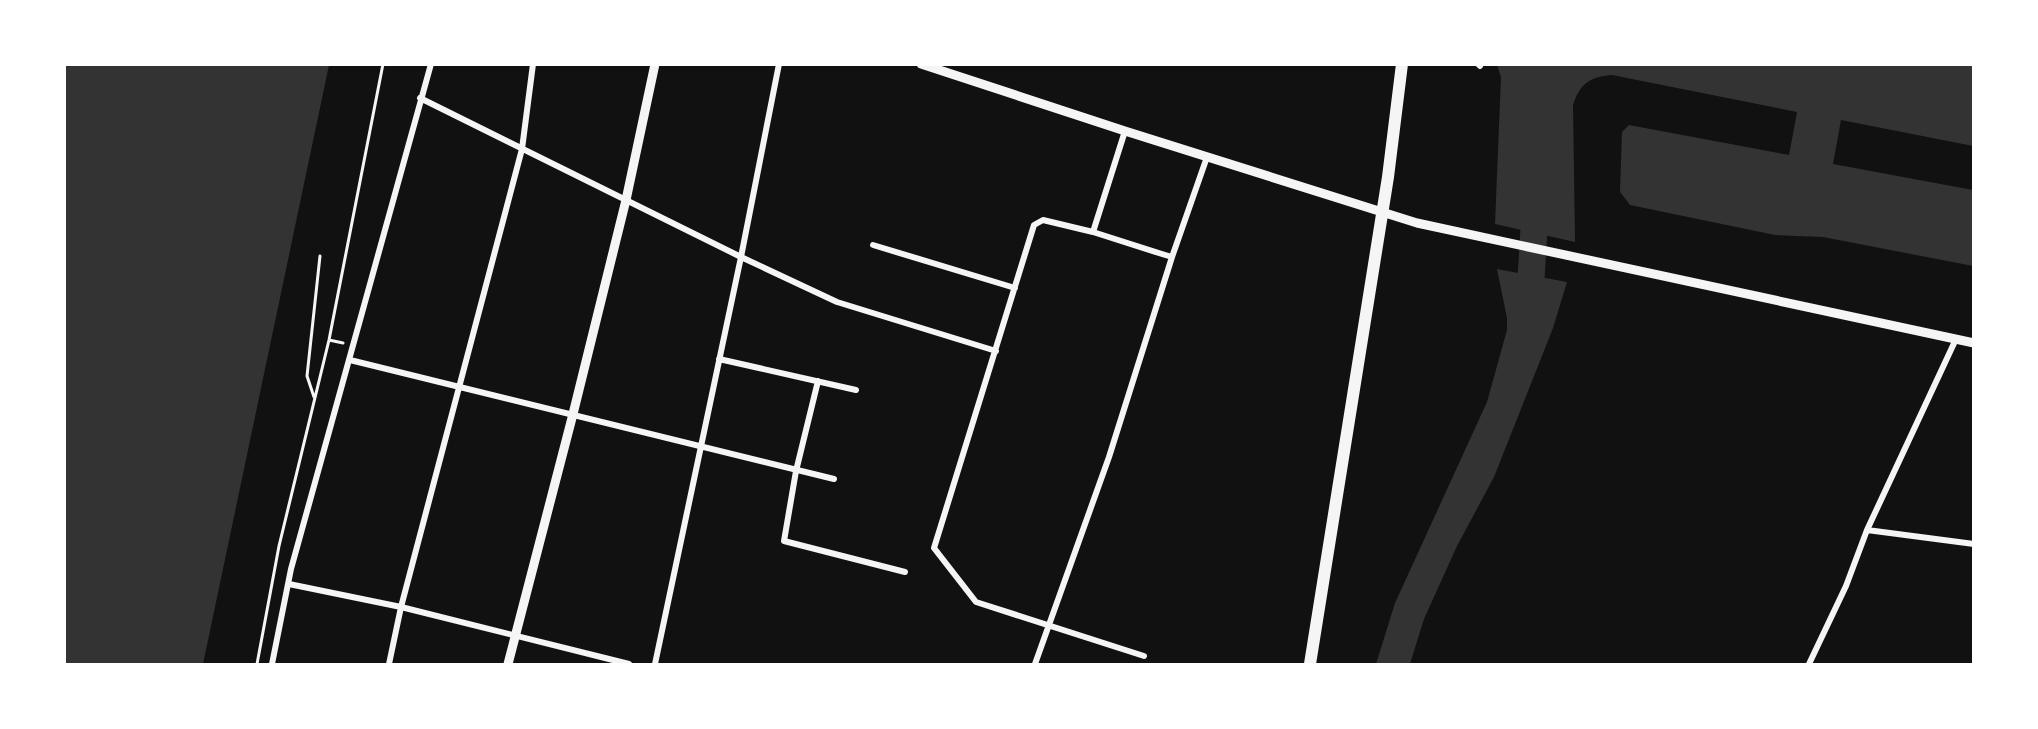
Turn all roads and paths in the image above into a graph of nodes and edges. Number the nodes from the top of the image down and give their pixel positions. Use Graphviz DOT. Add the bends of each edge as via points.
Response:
graph roads {
  1 [pos="383,64"];
  2 [pos="431,64"];
  3 [pos="533,64"];
  4 [pos="656,64"];
  5 [pos="779,64"];
  6 [pos="921,64"];
  7 [pos="1402,64"];
  8 [pos="420,98"];
  9 [pos="1125,131"];
  10 [pos="522,148"];
  11 [pos="1207,157"];
  12 [pos="626,200"];
  13 [pos="1382,213"];
  14 [pos="1093,231"];
  15 [pos="873,245"];
  16 [pos="320,256"];
  17 [pos="741,257"];
  18 [pos="1172,257"];
  19 [pos="1015,288"];
  20 [pos="1956,339"];
  21 [pos="329,340"];
  22 [pos="1974,343"];
  23 [pos="354,345"];
  24 [pos="996,351"];
  25 [pos="719,359"];
  26 [pos="351,360"];
  27 [pos="818,381"];
  28 [pos="460,388"];
  29 [pos="856,390"];
  30 [pos="314,399"];
  31 [pos="573,414"];
  32 [pos="701,446"];
  33 [pos="796,471"];
  34 [pos="834,479"];
  35 [pos="1867,530"];
  36 [pos="1974,544"];
  37 [pos="905,572"];
  38 [pos="289,584"];
  39 [pos="401,607"];
  40 [pos="1048,626"];
  41 [pos="516,635"];
  42 [pos="1144,656"];
  43 [pos="257,664"];
  44 [pos="272,664"];
  45 [pos="389,664"];
  46 [pos="508,664"];
  47 [pos="629,664"];
  48 [pos="656,664"];
  49 [pos="1035,664"];
  50 [pos="1310,664"];
  51 [pos="1809,664"];
  1 -- 21 [label="path"];
  2 -- 8 [label="street"];
  3 -- 10 [label="street"];
  4 -- 12 [label="street"];
  5 -- 17 [label="street"];
  6 -- 9 [label="street"];
  7 -- 13 [label="highway"];
  8 -- 10 [label="street"];
  8 -- 23 [label="street"];
  9 -- 11 [label="street"];
  9 -- 14 [label="street"];
  10 -- 12 [label="street"];
  10 -- 28 [label="street"];
  11 -- 13 [label="street"];
  11 -- 18 [label="street"];
  12 -- 17 [label="street"];
  12 -- 31 [label="street"];
  13 -- 20 [label="street"];
  13 -- 50 [label="highway"];
  14 -- 18 [label="street"];
  14 -- 19 [label="street" via="1043,220 1034,225"];
  15 -- 19 [label="street"];
  16 -- 30 [label="path" via="308,376"];
  17 -- 24 [label="street" via="837,302"];
  17 -- 25 [label="street"];
  18 -- 40 [label="street" via="1109,457"];
  19 -- 24 [label="street"];
  20 -- 22 [label="street"];
  20 -- 35 [label="street"];
  21 -- 23 [label="path"];
  21 -- 30 [label="path"];
  23 -- 26 [label="street"];
  24 -- 40 [label="street" via="934,548 976,602"];
  25 -- 27 [label="street"];
  25 -- 32 [label="street"];
  26 -- 28 [label="street"];
  26 -- 38 [label="street"];
  27 -- 29 [label="street"];
  27 -- 33 [label="street"];
  28 -- 31 [label="street"];
  28 -- 39 [label="street"];
  30 -- 43 [label="path" via="279,546"];
  31 -- 32 [label="street"];
  31 -- 41 [label="street"];
  32 -- 33 [label="street"];
  32 -- 48 [label="street"];
  33 -- 34 [label="street"];
  33 -- 37 [label="street" via="784,541"];
  35 -- 36 [label="street"];
  35 -- 51 [label="street"];
  38 -- 39 [label="street"];
  38 -- 44 [label="street"];
  39 -- 41 [label="street"];
  39 -- 45 [label="street"];
  40 -- 42 [label="street"];
  40 -- 49 [label="street"];
  41 -- 46 [label="street"];
  41 -- 47 [label="street"];
}
